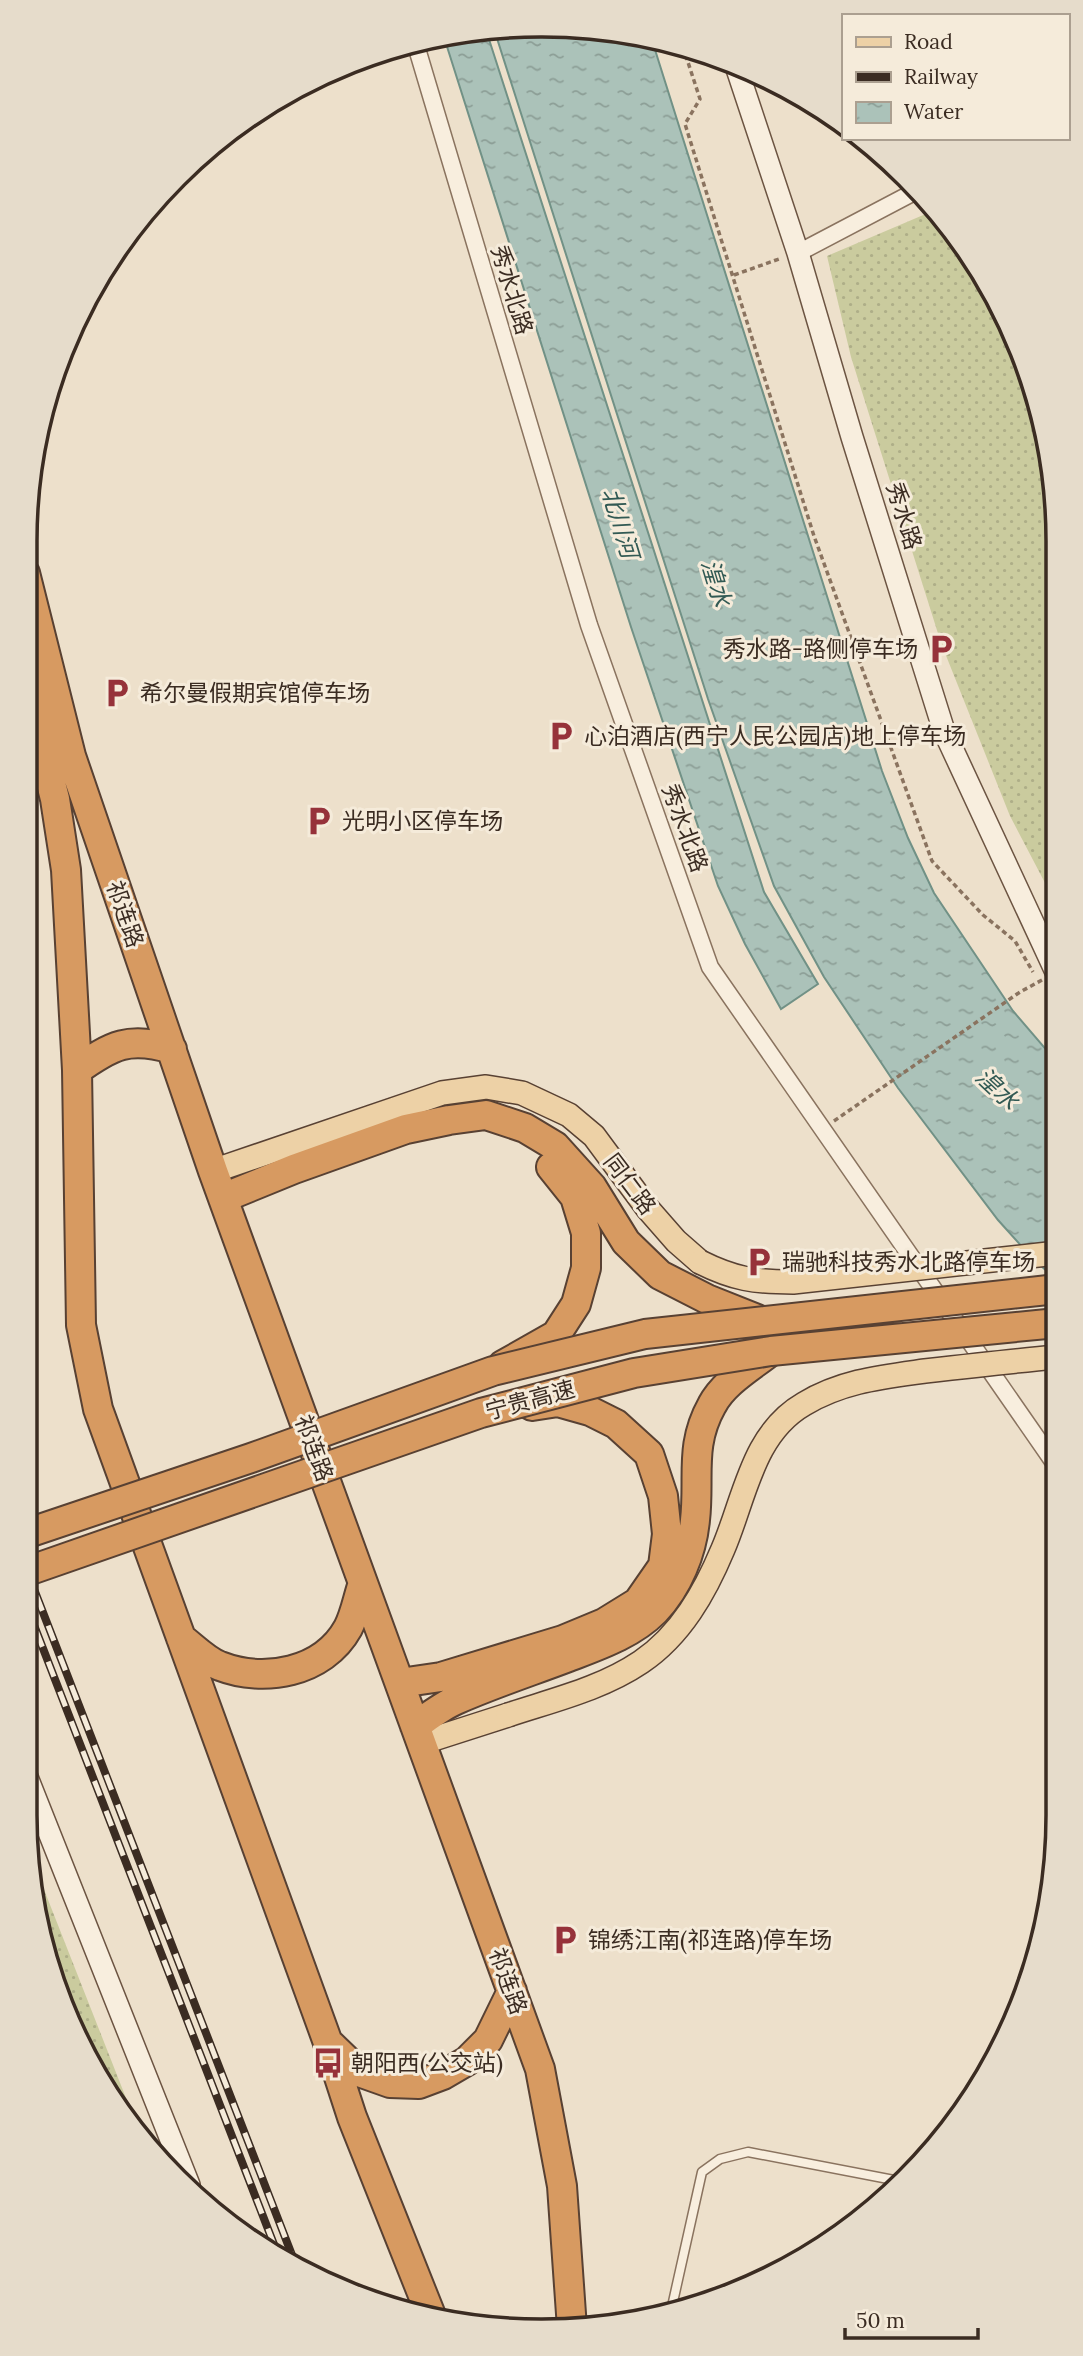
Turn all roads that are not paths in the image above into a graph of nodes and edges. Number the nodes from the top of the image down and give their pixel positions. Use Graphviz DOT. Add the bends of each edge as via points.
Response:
graph roads {
  1 [pos="418,52"];
  2 [pos="740,77"];
  3 [pos="908,195"];
  4 [pos="798,253"];
  5 [pos="37,624"];
  6 [pos="37,730"];
  7 [pos="1046,975"];
  8 [pos="172,1049"];
  9 [pos="77,1070"];
  10 [pos="213,1171"];
  11 [pos="584,1192"];
  12 [pos="226,1207"];
  13 [pos="1046,1254"];
  14 [pos="1046,1290"];
  15 [pos="762,1321"];
  16 [pos="1046,1324"];
  17 [pos="771,1351"];
  18 [pos="1046,1358"];
  19 [pos="493,1371"];
  20 [pos="481,1413"];
  21 [pos="1046,1451"];
  22 [pos="251,1458"];
  23 [pos="37,1516"];
  24 [pos="37,1530"];
  25 [pos="37,1567"];
  26 [pos="363,1583"];
  27 [pos="181,1638"];
  28 [pos="400,1684"];
  29 [pos="418,1734"];
  30 [pos="37,1805"];
  31 [pos="512,1991"];
  32 [pos="327,2040"];
  33 [pos="182,2168"];
  34 [pos="889,2179"];
  35 [pos="673,2302"];
  36 [pos="427,2306"];
  37 [pos="571,2318"];
  1 -- 21 [label="street, 秀水北路" via="589,625 710,967"];
  2 -- 4 [label="street, 秀水路"];
  3 -- 4 [label="street"];
  4 -- 7 [label="street, 秀水路" via="944,731"];
  5 -- 8 [label="highway, 祁连路" via="71,756"];
  6 -- 9 [label="highway, 祁连路" via="55,799 66,870"];
  8 -- 9 [label="highway" via="148,1042 126,1043 100,1053"];
  8 -- 10 [label="highway, 祁连路"];
  9 -- 27 [label="highway, 祁连路" via="81,1325 98,1409"];
  10 -- 12 [label="highway, 祁连路"];
  10 -- 13 [label="main road, 同仁路, bridge" via="442,1093 486,1087 522,1093 569,1115 594,1136 676,1241 700,1262 725,1274 757,1282 793,1282"];
  11 -- 12 [label="highway" via="518,1142 457,1132"];
  11 -- 15 [label="highway" via="625,1242 660,1275"];
  11 -- 19 [label="highway, bridge" via="586,1268 576,1304 556,1335"];
  12 -- 26 [label="highway, 祁连路"];
  14 -- 15 [label="highway, 宁贵高速, bridge"];
  15 -- 19 [label="highway, 宁贵高速, bridge" via="645,1334"];
  16 -- 17 [label="highway, 宁贵高速, bridge"];
  17 -- 20 [label="highway, 宁贵高速, bridge" via="634,1373"];
  17 -- 29 [label="highway" via="713,1403 700,1432 689,1554 675,1585 655,1611 603,1644 453,1701"];
  18 -- 29 [label="main road, bridge" via="867,1379 832,1389 801,1406 774,1430 758,1455 709,1579 691,1612 668,1639 608,1681 508,1714"];
  19 -- 22 [label="highway, 宁贵高速, bridge"];
  20 -- 25 [label="highway, 宁贵高速, bridge"];
  20 -- 28 [label="highway, bridge" via="558,1402 617,1424 649,1454 663,1496 667,1534 663,1566 638,1602 604,1623 441,1677"];
  22 -- 23 [label="highway, bridge"];
  22 -- 24 [label="highway, 宁贵高速, bridge"];
  26 -- 27 [label="highway" via="348,1629 330,1650 287,1672 247,1675 217,1665"];
  26 -- 28 [label="highway, 祁连路"];
  27 -- 32 [label="highway, 祁连路"];
  28 -- 29 [label="highway, 祁连路"];
  29 -- 31 [label="highway, 祁连路"];
  30 -- 33 [label="street"];
  31 -- 32 [label="highway" via="488,2040 467,2061 419,2084 390,2083 359,2072"];
  31 -- 37 [label="highway, 祁连路" via="540,2069 562,2186"];
  32 -- 36 [label="highway, 祁连路" via="352,2117"];
  34 -- 35 [label="lane" via="748,2152 720,2159 702,2172"];
}
